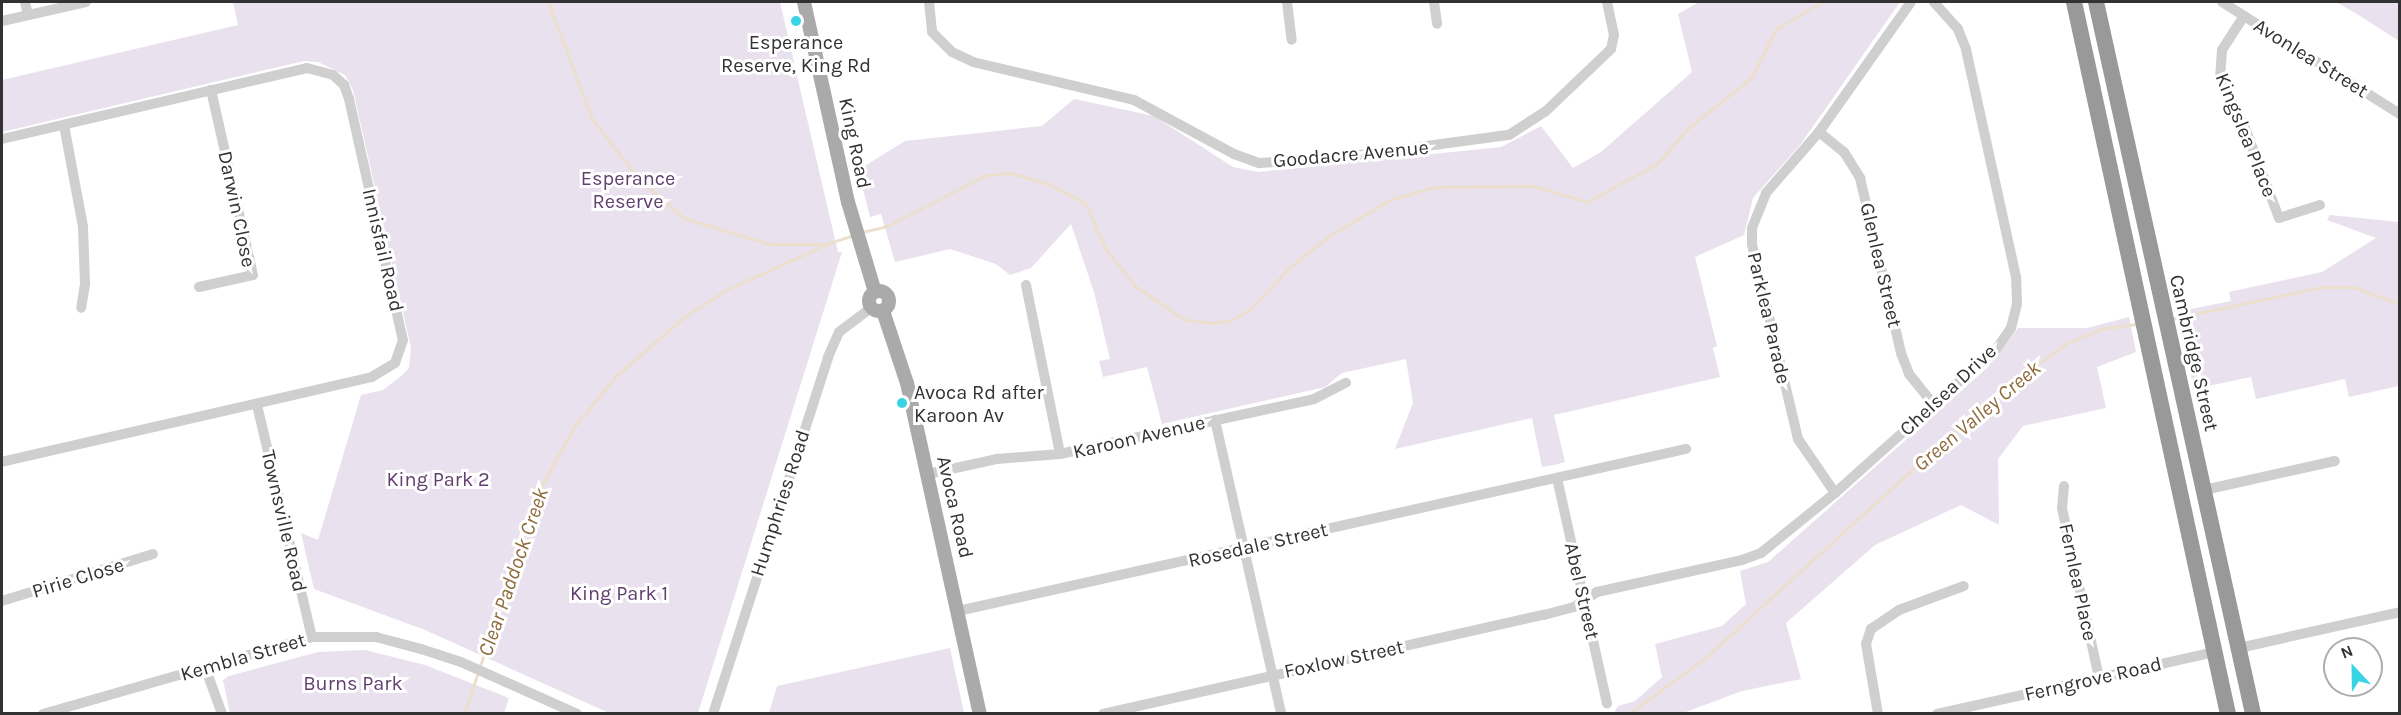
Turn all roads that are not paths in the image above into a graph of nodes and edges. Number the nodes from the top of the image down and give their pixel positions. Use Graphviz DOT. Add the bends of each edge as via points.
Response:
graph roads {
  1 [pos="25,2"];
  2 [pos="86,2"];
  3 [pos="804,2"];
  4 [pos="929,2"];
  5 [pos="1287,2"];
  6 [pos="1434,2"];
  7 [pos="1607,2"];
  8 [pos="1911,2"];
  9 [pos="1934,2"];
  10 [pos="2074,2"];
  11 [pos="2096,2"];
  12 [pos="2222,2"];
  13 [pos="28,15"];
  14 [pos="2244,15"];
  15 [pos="2,21"];
  16 [pos="1437,24"];
  17 [pos="1292,40"];
  18 [pos="211,90"];
  19 [pos="2400,114"];
  20 [pos="64,125"];
  21 [pos="1819,132"];
  22 [pos="2,139"];
  23 [pos="2320,205"];
  24 [pos="854,222"];
  25 [pos="1026,285"];
  26 [pos="199,288"];
  27 [pos="81,308"];
  28 [pos="877,309"];
  29 [pos="1346,383"];
  30 [pos="256,405"];
  31 [pos="1934,405"];
  32 [pos="1215,420"];
  33 [pos="1686,449"];
  34 [pos="1060,454"];
  35 [pos="2335,461"];
  36 [pos="2,462"];
  37 [pos="928,474"];
  38 [pos="1557,478"];
  39 [pos="2064,486"];
  40 [pos="2204,490"];
  41 [pos="1835,493"];
  42 [pos="1244,548"];
  43 [pos="153,554"];
  44 [pos="1964,586"];
  45 [pos="1584,600"];
  46 [pos="2,601"];
  47 [pos="958,612"];
  48 [pos="2400,612"];
  49 [pos="312,637"];
  50 [pos="2238,648"];
  51 [pos="2214,652"];
  52 [pos="205,667"];
  53 [pos="1272,676"];
  54 [pos="2099,678"];
  55 [pos="1607,704"];
  56 [pos="68,710"];
  57 [pos="43,714"];
  58 [pos="222,714"];
  59 [pos="577,714"];
  60 [pos="713,714"];
  61 [pos="980,714"];
  62 [pos="1103,714"];
  63 [pos="1281,714"];
  64 [pos="1878,714"];
  65 [pos="1937,714"];
  66 [pos="2228,714"];
  67 [pos="2253,714"];
  1 -- 13 [label="street"];
  2 -- 13 [label="street"];
  3 -- 24 [label="main road, King Road"];
  4 -- 7 [label="street, Goodacre Avenue" via="932,32 952,52 974,62 1134,100 1258,163 1338,158 1503,138 1546,111 1615,44"];
  5 -- 17 [label="street"];
  6 -- 16 [label="street"];
  8 -- 21 [label="street, Parklea Parade"];
  9 -- 31 [label="street, Chelsea Drive" via="1958,29 1966,49 2016,277 2017,304 2010,328 1997,348"];
  10 -- 51 [label="highway"];
  11 -- 40 [label="highway, Cambridge Street"];
  12 -- 14 [label="street, Avonlea Street"];
  13 -- 15 [label="street"];
  14 -- 19 [label="street, Avonlea Street"];
  14 -- 23 [label="street, Kingslea Place" via="2222,50 2220,78 2245,128 2278,218"];
  18 -- 20 [label="street, Innisfail Road"];
  18 -- 26 [label="street, Darwin Close" via="253,275"];
  18 -- 30 [label="street, Innisfail Road" via="307,68 326,71 344,85 403,340 395,363 385,373"];
  20 -- 22 [label="street, Innisfail Road"];
  20 -- 27 [label="street" via="84,227 85,284"];
  21 -- 31 [label="street, Glenlea Street" via="1844,152 1860,178 1901,353 1909,374"];
  21 -- 41 [label="street, Parklea Parade" via="1766,193 1756,212 1752,244 1798,439"];
  24 -- 28 [label="main road, Avoca Road" via="875,292 882,291 889,299"];
  25 -- 34 [label="street"];
  28 -- 37 [label="main road, Avoca Road" via="907,383"];
  28 -- 60 [label="street, Humphries Road" via="839,332 828,357"];
  29 -- 32 [label="street, Karoon Avenue" via="1314,399"];
  30 -- 36 [label="street, Innisfail Road"];
  30 -- 49 [label="street, Townsville Road"];
  31 -- 41 [label="street, Chelsea Drive"];
  32 -- 34 [label="street, Karoon Avenue"];
  32 -- 42 [label="street"];
  33 -- 38 [label="street, Rosedale Street"];
  34 -- 37 [label="street, Karoon Avenue" via="997,459"];
  35 -- 40 [label="street"];
  37 -- 47 [label="main road, Avoca Road"];
  38 -- 42 [label="street, Rosedale Street"];
  38 -- 45 [label="street, Abel Street"];
  39 -- 54 [label="street, Fernlea Place" via="2062,508"];
  40 -- 50 [label="highway, Cambridge Street"];
  41 -- 45 [label="street, Chelsea Drive" via="1761,553 1597,592"];
  42 -- 47 [label="street, Rosedale Street"];
  42 -- 53 [label="street"];
  43 -- 46 [label="street, Pirie Close"];
  44 -- 64 [label="street" via="1899,610 1871,629 1866,644"];
  45 -- 53 [label="street, Foxlow Street" via="1544,615"];
  45 -- 55 [label="street, Abel Street"];
  47 -- 61 [label="main road, Avoca Road"];
  48 -- 50 [label="street"];
  49 -- 52 [label="street, Kembla Street"];
  49 -- 59 [label="street, Kembla Street" via="376,637 461,662"];
  50 -- 67 [label="highway, Cambridge Street"];
  51 -- 54 [label="street, Ferngrove Road"];
  51 -- 66 [label="highway"];
  52 -- 56 [label="street, Kembla Street"];
  52 -- 58 [label="street"];
  53 -- 62 [label="street, Foxlow Street"];
  53 -- 63 [label="street"];
  54 -- 65 [label="street, Ferngrove Road"];
  56 -- 57 [label="street, Kembla Street"];
}
